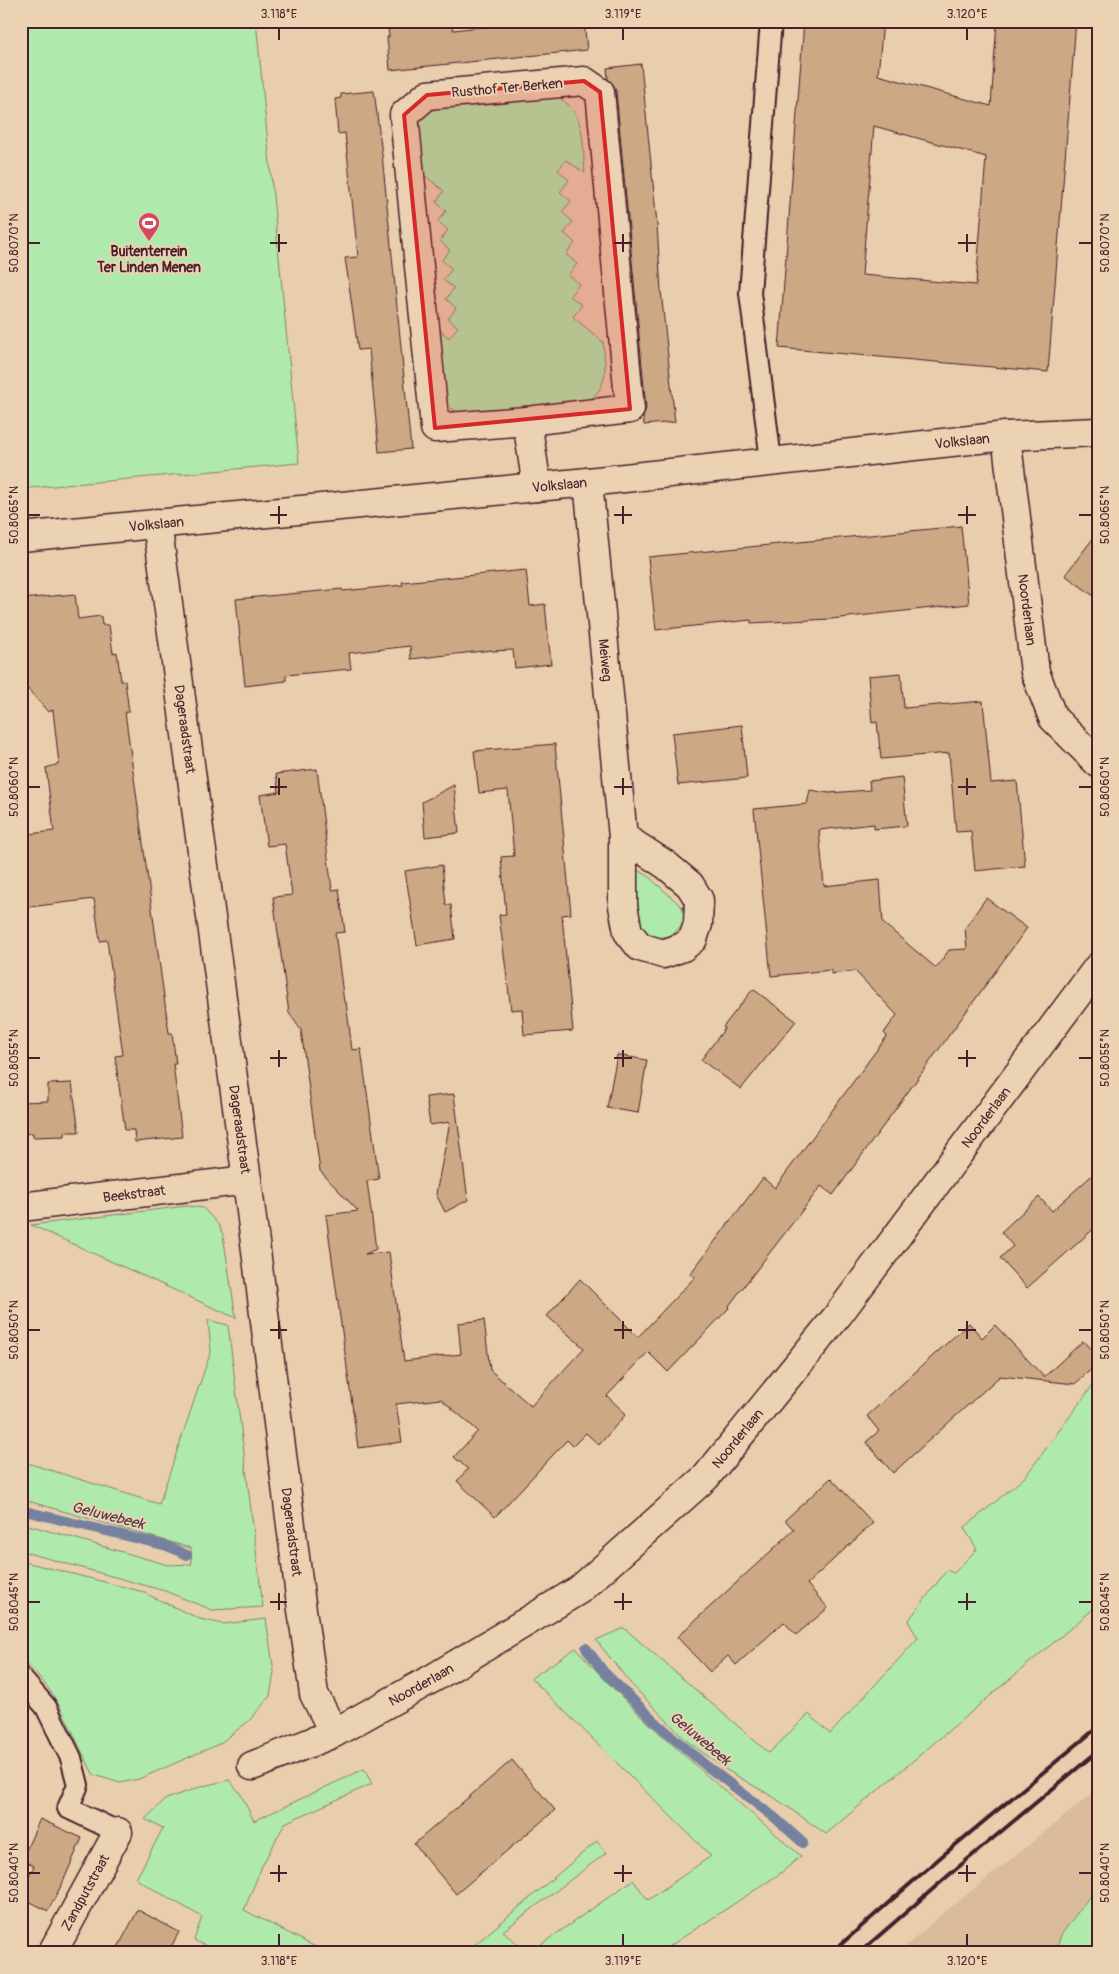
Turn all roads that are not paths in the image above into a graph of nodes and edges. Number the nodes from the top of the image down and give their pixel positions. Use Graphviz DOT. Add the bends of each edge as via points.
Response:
graph roads {
  1 [pos="771,21"];
  2 [pos="527,421"];
  3 [pos="1098,432"];
  4 [pos="1006,436"];
  5 [pos="771,461"];
  6 [pos="588,482"];
  7 [pos="537,487"];
  8 [pos="157,523"];
  9 [pos="21,537"];
  10 [pos="1098,763"];
  11 [pos="623,837"];
  12 [pos="1098,967"];
  13 [pos="247,1180"];
  14 [pos="21,1207"];
  15 [pos="21,1678"];
  16 [pos="334,1733"];
  17 [pos="252,1766"];
  18 [pos="118,1832"];
  19 [pos="52,1953"];
  1 -- 5 [label="lane" via="750,293"];
  2 -- 2 [label="street, Rusthof Ter Berken" via="630,409 600,92 584,81 427,95 404,116 434,428"];
  2 -- 7 [label="street"];
  3 -- 4 [label="street, Volkslaan"];
  4 -- 5 [label="street, Volkslaan"];
  4 -- 10 [label="street, Noorderlaan" via="1035,672 1053,718"];
  5 -- 6 [label="street, Volkslaan"];
  6 -- 7 [label="street, Volkslaan"];
  6 -- 11 [label="street, Meiweg"];
  7 -- 8 [label="street, Volkslaan"];
  8 -- 9 [label="street, Volkslaan"];
  8 -- 13 [label="street, Dageraadstraat"];
  12 -- 16 [label="street, Noorderlaan" via="838,1315 706,1477 579,1590 435,1677"];
  13 -- 14 [label="street, Beekstraat"];
  13 -- 16 [label="street, Dageraadstraat" via="314,1694"];
  15 -- 18 [label="lane" via="46,1707 71,1758 78,1785 68,1808"];
  16 -- 17 [label="street, Noorderlaan"];
  18 -- 19 [label="street, Zandputstraat"];
}
